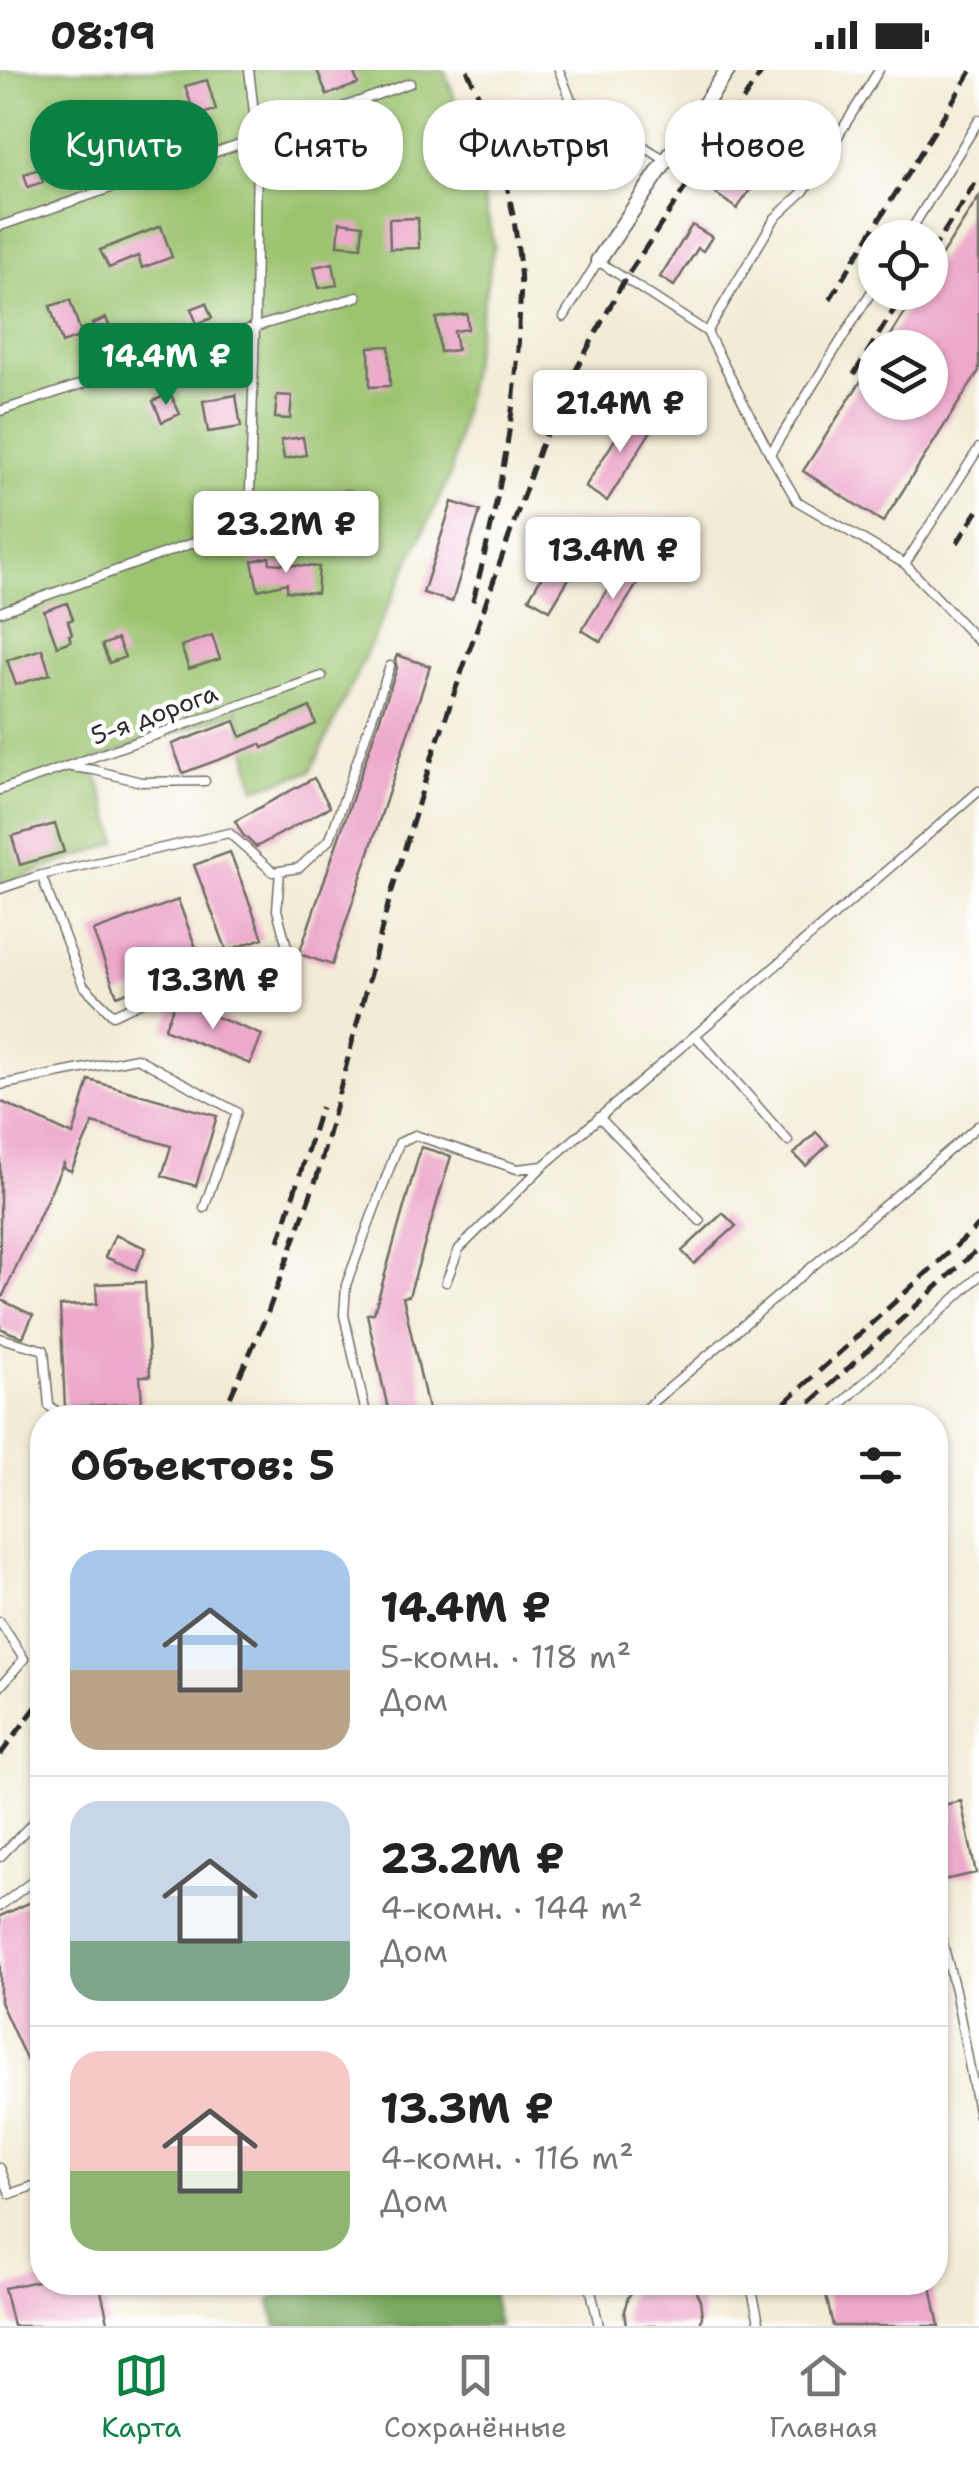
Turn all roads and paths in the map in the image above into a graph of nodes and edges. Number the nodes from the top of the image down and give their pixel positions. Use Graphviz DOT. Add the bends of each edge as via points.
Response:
graph roads {
  1 [pos="249,70"];
  2 [pos="559,70"];
  3 [pos="728,70"];
  4 [pos="879,70"];
  5 [pos="410,83"];
  6 [pos="253,100"];
  7 [pos="363,100"];
  8 [pos="707,100"];
  9 [pos="979,120"];
  10 [pos="238,145"];
  11 [pos="665,160"];
  12 [pos="256,190"];
  13 [pos="917,220"];
  14 [pos="0,226"];
  15 [pos="598,261"];
  16 [pos="358,296"];
  17 [pos="860,310"];
  18 [pos="564,317"];
  19 [pos="255,326"];
  20 [pos="707,332"];
  21 [pos="0,411"];
  22 [pos="979,448"];
  23 [pos="770,454"];
  24 [pos="348,494"];
  25 [pos="249,523"];
  26 [pos="905,564"];
  27 [pos="0,612"];
  28 [pos="979,642"];
  29 [pos="390,666"];
  30 [pos="322,676"];
  31 [pos="66,767"];
  32 [pos="205,782"];
  33 [pos="0,790"];
  34 [pos="979,791"];
  35 [pos="280,871"];
  36 [pos="41,875"];
  37 [pos="0,889"];
  38 [pos="695,1034"];
  39 [pos="0,1085"];
  40 [pos="599,1117"];
  41 [pos="979,1125"];
  42 [pos="788,1141"];
  43 [pos="543,1166"];
  44 [pos="204,1208"];
  45 [pos="700,1221"];
  46 [pos="979,1276"];
  47 [pos="446,1282"];
  48 [pos="0,1338"];
  49 [pos="49,1405"];
  50 [pos="363,1405"];
  51 [pos="649,1405"];
  52 [pos="840,1405"];
  53 [pos="0,1622"];
  54 [pos="0,1688"];
  55 [pos="30,1826"];
  56 [pos="0,1857"];
  57 [pos="30,1883"];
  58 [pos="0,1906"];
  59 [pos="948,1963"];
  60 [pos="979,2045"];
  61 [pos="966,2048"];
  62 [pos="979,2116"];
  63 [pos="0,2168"];
  64 [pos="30,2186"];
  65 [pos="592,2295"];
  66 [pos="753,2295"];
  67 [pos="598,2326"];
  68 [pos="760,2326"];
  1 -- 6 [label="lane"];
  2 -- 11 [label="lane" via="570,100"];
  3 -- 8 [label="street"];
  4 -- 20 [label="lane" via="804,191 775,218"];
  5 -- 7 [label="lane"];
  9 -- 13 [label="lane"];
  10 -- 14 [label="lane"];
  11 -- 15 [label="street"];
  12 -- 19 [label="lane"];
  15 -- 18 [label="lane"];
  15 -- 20 [label="lane"];
  16 -- 19 [label="lane"];
  17 -- 23 [label="lane"];
  19 -- 21 [label="lane"];
  19 -- 25 [label="lane"];
  20 -- 23 [label="lane"];
  22 -- 26 [label="lane"];
  23 -- 26 [label="lane" via="797,501"];
  24 -- 25 [label="lane"];
  25 -- 27 [label="lane"];
  26 -- 28 [label="lane"];
  29 -- 35 [label="lane" via="330,839 299,868"];
  30 -- 31 [label="lane, 5-я дорога"];
  31 -- 32 [label="lane" via="142,782"];
  31 -- 33 [label="lane, 5-я дорога"];
  34 -- 38 [label="lane"];
  35 -- 36 [label="lane" via="230,832"];
  35 -- 36 [label="lane" via="277,910 290,954 267,992 205,999 166,990 113,1015 84,985"];
  36 -- 37 [label="lane"];
  38 -- 40 [label="lane"];
  38 -- 42 [label="lane"];
  39 -- 44 [label="lane" via="137,1058 237,1112"];
  40 -- 43 [label="lane"];
  40 -- 45 [label="lane"];
  41 -- 51 [label="lane"];
  43 -- 47 [label="lane" via="459,1248"];
  43 -- 50 [label="lane" via="517,1169 416,1135 399,1143 346,1285 344,1315"];
  46 -- 52 [label="lane"];
  48 -- 49 [label="lane" via="44,1350"];
  53 -- 54 [label="lane" via="24,1659"];
  55 -- 56 [label="lane"];
  57 -- 58 [label="lane"];
  59 -- 61 [label="lane"];
  60 -- 61 [label="lane"];
  61 -- 62 [label="lane"];
  63 -- 64 [label="lane" via="10,2194"];
  65 -- 67 [label="lane"];
  66 -- 68 [label="lane"];
}
